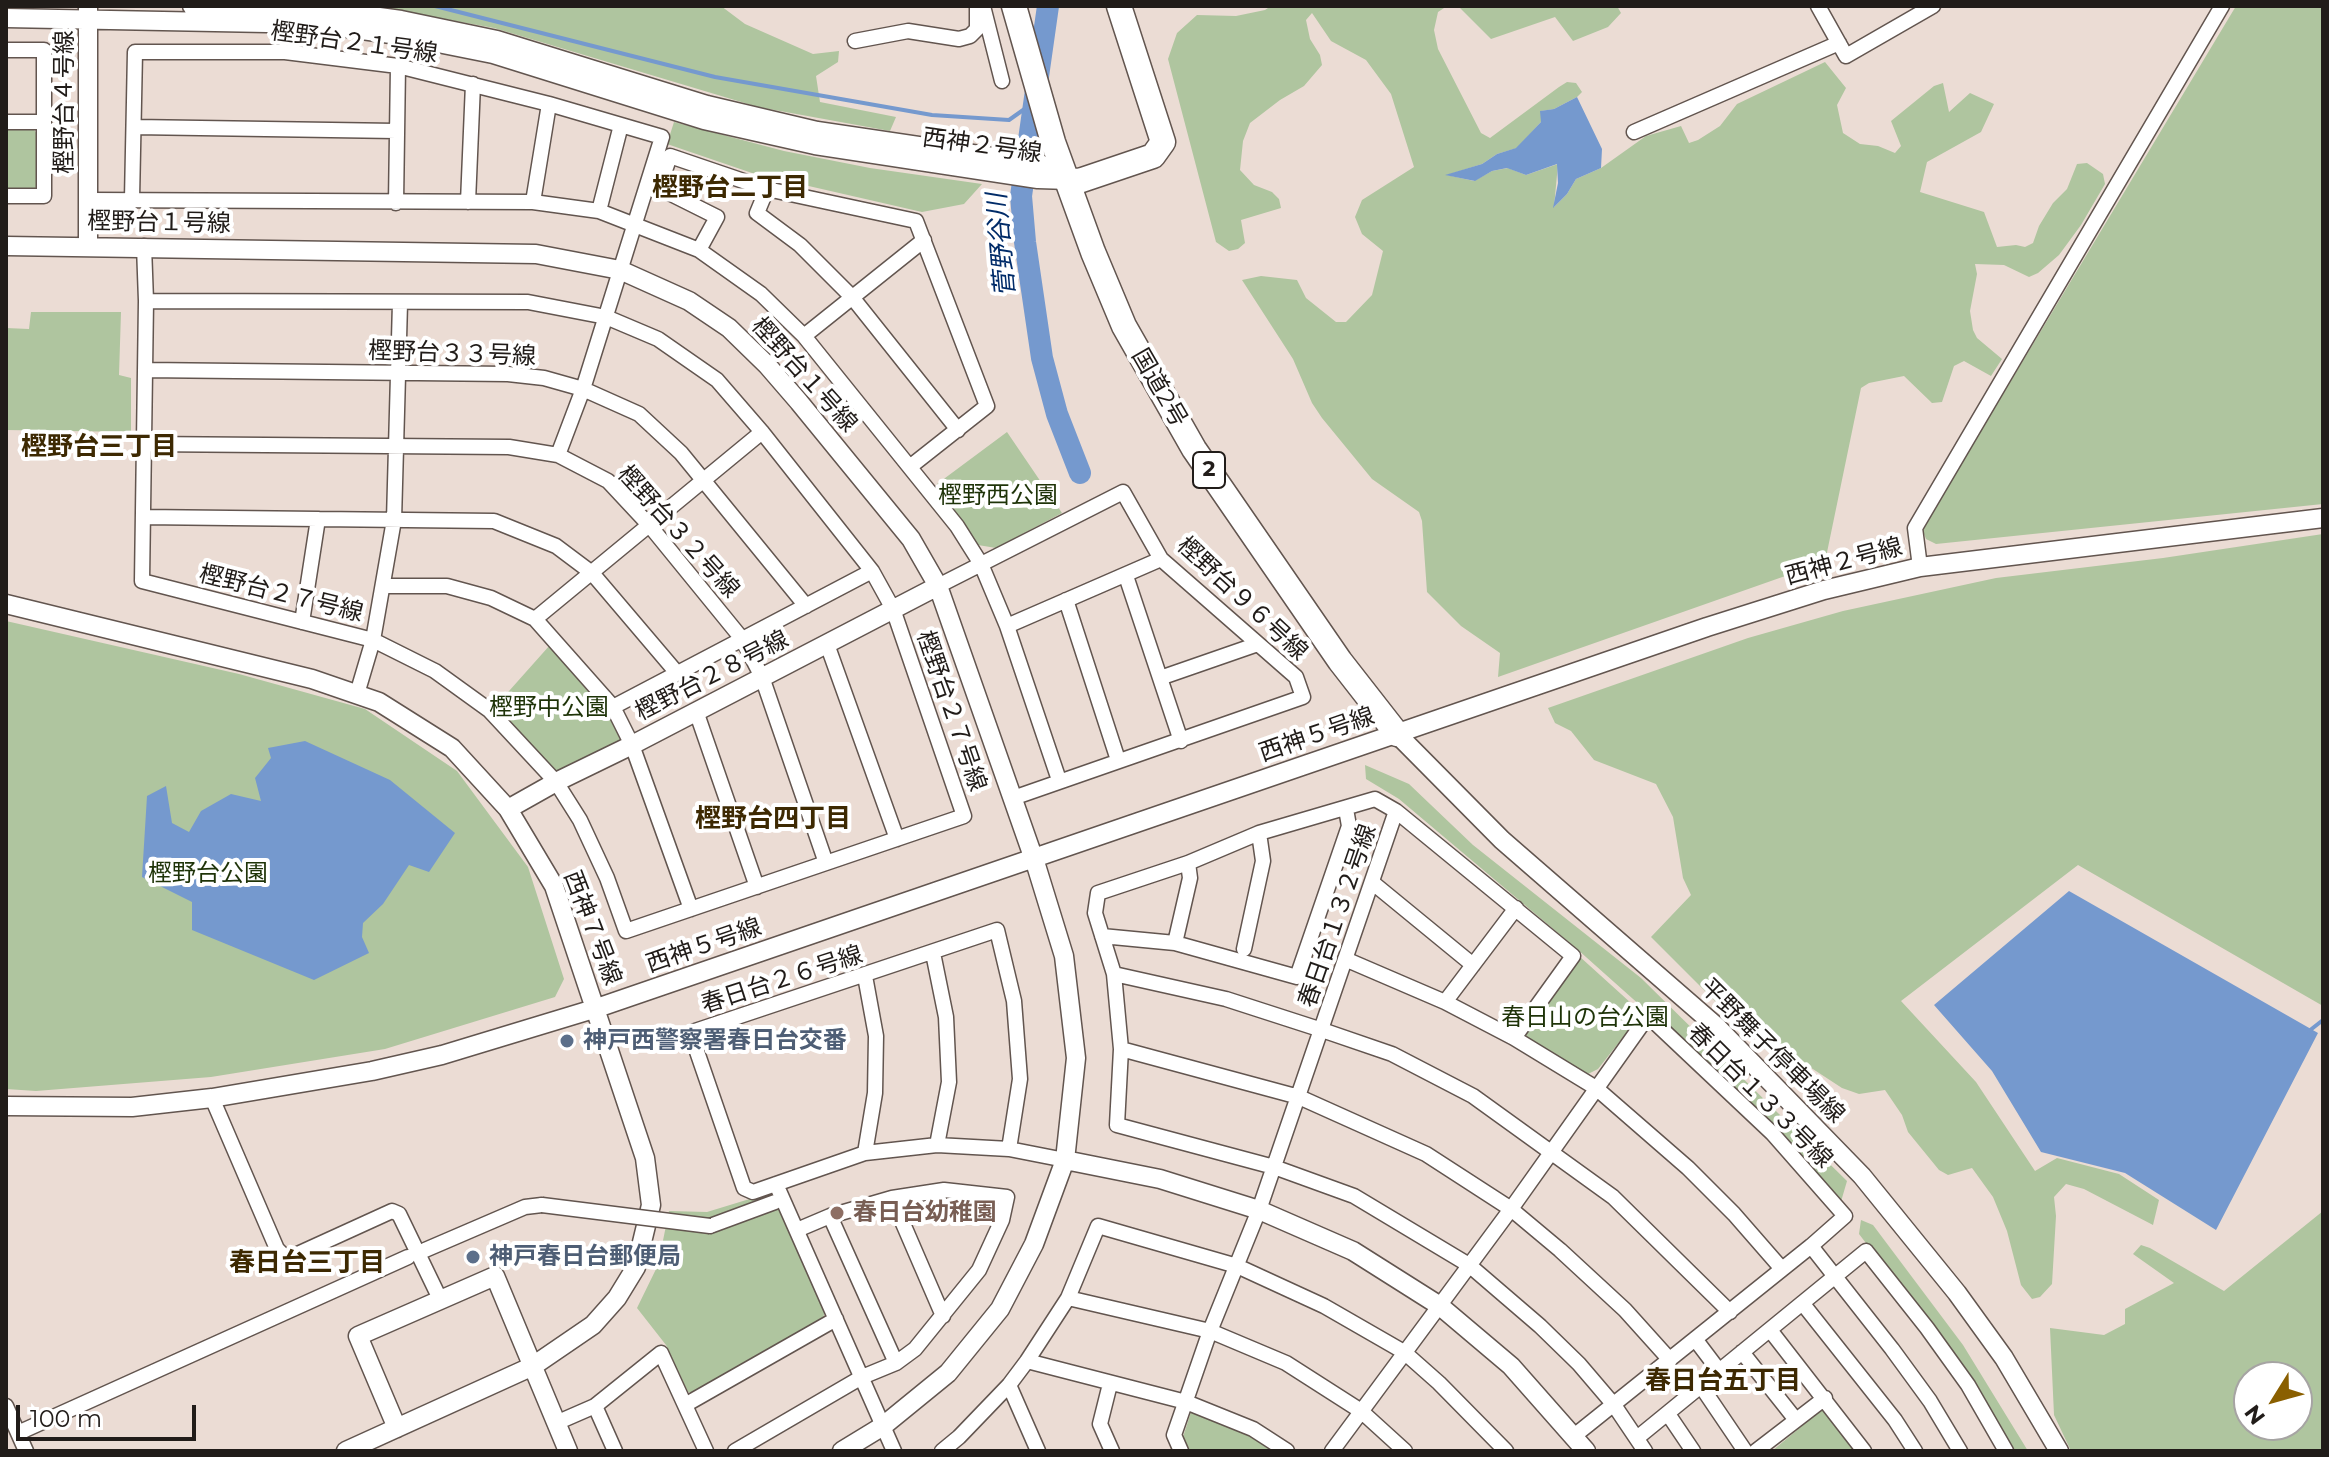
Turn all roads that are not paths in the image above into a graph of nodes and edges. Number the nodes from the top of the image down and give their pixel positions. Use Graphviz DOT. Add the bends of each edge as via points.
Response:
graph roads {
  1 [pos="192,6"];
  2 [pos="980,6"];
  3 [pos="1014,6"];
  4 [pos="1119,6"];
  5 [pos="1818,6"];
  6 [pos="1933,6"];
  7 [pos="2222,6"];
  8 [pos="88,12"];
  9 [pos="6,18"];
  10 [pos="855,41"];
  11 [pos="6,50"];
  12 [pos="1843,50"];
  13 [pos="398,66"];
  14 [pos="1002,81"];
  15 [pos="473,84"];
  16 [pos="549,104"];
  17 [pos="6,122"];
  18 [pos="44,122"];
  19 [pos="621,125"];
  20 [pos="135,127"];
  21 [pos="396,131"];
  22 [pos="1634,132"];
  23 [pos="1009,167"];
  24 [pos="1069,180"];
  25 [pos="767,189"];
  26 [pos="6,196"];
  27 [pos="132,199"];
  28 [pos="89,200"];
  29 [pos="468,202"];
  30 [pos="533,202"];
  31 [pos="396,203"];
  32 [pos="599,211"];
  33 [pos="634,224"];
  34 [pos="924,240"];
  35 [pos="88,245"];
  36 [pos="6,246"];
  37 [pos="144,246"];
  38 [pos="699,250"];
  39 [pos="620,270"];
  40 [pos="852,297"];
  41 [pos="146,301"];
  42 [pos="400,303"];
  43 [pos="606,317"];
  44 [pos="804,336"];
  45 [pos="145,370"];
  46 [pos="399,373"];
  47 [pos="583,389"];
  48 [pos="958,430"];
  49 [pos="762,432"];
  50 [pos="144,444"];
  51 [pos="397,445"];
  52 [pos="558,455"];
  53 [pos="911,466"];
  54 [pos="705,481"];
  55 [pos="143,517"];
  56 [pos="2323,518"];
  57 [pos="318,519"];
  58 [pos="394,520"];
  59 [pos="650,526"];
  60 [pos="1161,559"];
  61 [pos="981,564"];
  62 [pos="1920,567"];
  63 [pos="872,571"];
  64 [pos="592,573"];
  65 [pos="1126,576"];
  66 [pos="383,586"];
  67 [pos="938,586"];
  68 [pos="1066,600"];
  69 [pos="6,604"];
  70 [pos="806,606"];
  71 [pos="893,609"];
  72 [pos="535,619"];
  73 [pos="302,622"];
  74 [pos="1007,626"];
  75 [pos="373,640"];
  76 [pos="743,640"];
  77 [pos="827,644"];
  78 [pos="1258,644"];
  79 [pos="677,673"];
  80 [pos="762,677"];
  81 [pos="1160,678"];
  82 [pos="357,694"];
  83 [pos="613,707"];
  84 [pos="696,711"];
  85 [pos="1397,734"];
  86 [pos="1181,741"];
  87 [pos="632,745"];
  88 [pos="1118,760"];
  89 [pos="1059,780"];
  90 [pos="556,782"];
  91 [pos="1013,798"];
  92 [pos="508,809"];
  93 [pos="1346,809"];
  94 [pos="1396,811"];
  95 [pos="1259,833"];
  96 [pos="897,839"];
  97 [pos="1034,858"];
  98 [pos="826,863"];
  99 [pos="1188,863"];
  100 [pos="1373,883"];
  101 [pos="757,887"];
  102 [pos="1516,908"];
  103 [pos="691,909"];
  104 [pos="1102,936"];
  105 [pos="1175,943"];
  106 [pos="1244,949"];
  107 [pos="933,953"];
  108 [pos="1345,959"];
  109 [pos="1473,965"];
  110 [pos="1114,974"];
  111 [pos="865,976"];
  112 [pos="1445,1002"];
  113 [pos="597,1008"];
  114 [pos="1322,1030"];
  115 [pos="1514,1038"];
  116 [pos="1121,1049"];
  117 [pos="1596,1088"];
  118 [pos="1299,1097"];
  119 [pos="212,1098"];
  120 [pos="6,1106"];
  121 [pos="937,1145"];
  122 [pos="1009,1149"];
  123 [pos="1551,1150"];
  124 [pos="865,1153"];
  125 [pos="1065,1160"];
  126 [pos="1274,1167"];
  127 [pos="776,1184"];
  128 [pos="892,1198"];
  129 [pos="775,1202"];
  130 [pos="1511,1209"];
  131 [pos="1259,1210"];
  132 [pos="830,1216"];
  133 [pos="797,1230"];
  134 [pos="1811,1246"];
  135 [pos="425,1250"];
  136 [pos="408,1257"];
  137 [pos="1469,1265"];
  138 [pos="1237,1266"];
  139 [pos="1782,1269"];
  140 [pos="1836,1276"];
  141 [pos="1068,1298"];
  142 [pos="440,1299"];
  143 [pos="1803,1304"];
  144 [pos="1440,1306"];
  145 [pos="1730,1312"];
  146 [pos="943,1316"];
  147 [pos="836,1319"];
  148 [pos="1770,1330"];
  149 [pos="1210,1331"];
  150 [pos="1695,1339"];
  151 [pos="1404,1352"];
  152 [pos="1742,1352"];
  153 [pos="1670,1360"];
  154 [pos="1027,1361"];
  155 [pos="896,1363"];
  156 [pos="533,1366"];
  157 [pos="1720,1372"];
  158 [pos="862,1377"];
  159 [pos="1110,1384"];
  160 [pos="1009,1385"];
  161 [pos="1701,1386"];
  162 [pos="1825,1398"];
  163 [pos="1186,1402"];
  164 [pos="685,1405"];
  165 [pos="1614,1405"];
  166 [pos="6,1406"];
  167 [pos="595,1406"];
  168 [pos="1361,1411"];
  169 [pos="1668,1414"];
  170 [pos="1796,1420"];
  171 [pos="556,1423"];
  172 [pos="883,1426"];
  173 [pos="397,1428"];
  174 [pos="18,1433"];
  175 [pos="1580,1443"];
  176 [pos="962,1444"];
  177 [pos="1641,1445"];
  178 [pos="26,1451"];
  179 [pos="346,1451"];
  180 [pos="568,1451"];
  181 [pos="615,1451"];
  182 [pos="706,1451"];
  183 [pos="735,1451"];
  184 [pos="842,1451"];
  185 [pos="894,1451"];
  186 [pos="942,1451"];
  187 [pos="1038,1451"];
  188 [pos="1112,1451"];
  189 [pos="1181,1451"];
  190 [pos="1287,1451"];
  191 [pos="1332,1451"];
  192 [pos="1405,1451"];
  193 [pos="1506,1451"];
  194 [pos="1693,1451"];
  195 [pos="1745,1451"];
  196 [pos="1756,1451"];
  197 [pos="1864,1451"];
  198 [pos="1915,1451"];
  199 [pos="1960,1451"];
  200 [pos="2006,1451"];
  201 [pos="2059,1451"];
  1 -- 23 [label="street, 西神２号線" via="320,9 401,20 497,40 707,105"];
  2 -- 10 [label="street" via="977,29 970,36 908,31"];
  2 -- 14 [label="street"];
  3 -- 24 [label="highway, 国道2号 / 2"];
  4 -- 24 [label="highway" via="1163,142 1153,156"];
  5 -- 12 [label="street"];
  6 -- 12 [label="street"];
  7 -- 62 [label="street" via="1915,528"];
  8 -- 9 [label="street, 西神２号線"];
  8 -- 23 [label="street, 西神２号線" via="319,24 398,35 493,54 704,120 815,145"];
  8 -- 28 [label="street, 樫野台４号線"];
  11 -- 18 [label="street" via="44,50"];
  12 -- 22 [label="street"];
  13 -- 15 [label="street, 樫野台２１号線"];
  13 -- 20 [label="street, 樫野台２１号線" via="285,52 135,52"];
  13 -- 21 [label="street"];
  15 -- 16 [label="street, 樫野台２１号線"];
  15 -- 29 [label="street"];
  16 -- 19 [label="street, 樫野台２１号線"];
  16 -- 30 [label="street"];
  17 -- 18 [label="street"];
  18 -- 26 [label="street" via="44,196"];
  19 -- 32 [label="street"];
  19 -- 33 [label="street, 樫野台２１号線" via="662,137"];
  20 -- 21 [label="street"];
  20 -- 27 [label="street, 樫野台２１号線"];
  21 -- 31 [label="street"];
  23 -- 24 [label="street, 西神２号線"];
  24 -- 85 [label="highway, 国道2号 / 2" via="1124,326 1165,401 1340,661"];
  25 -- 34 [label="street" via="916,221"];
  25 -- 38 [label="street" via="670,156 659,188 717,217"];
  25 -- 40 [label="street" via="757,213 800,245"];
  27 -- 28 [label="street"];
  27 -- 31 [label="street"];
  28 -- 35 [label="street, 樫野台４号線"];
  29 -- 30 [label="street"];
  29 -- 31 [label="street"];
  30 -- 32 [label="street"];
  32 -- 33 [label="street"];
  33 -- 38 [label="street"];
  33 -- 39 [label="street, 樫野台２１号線"];
  34 -- 40 [label="street"];
  34 -- 48 [label="street" via="987,406"];
  35 -- 36 [label="street, 樫野台１号線"];
  35 -- 37 [label="street, 樫野台１号線"];
  37 -- 39 [label="street, 樫野台１号線" via="536,254"];
  37 -- 41 [label="street, 樫野台２７号線"];
  38 -- 44 [label="street" via="761,294"];
  39 -- 43 [label="street, 樫野台２１号線"];
  39 -- 67 [label="street, 樫野台１号線" via="689,301 729,328 767,365 911,539"];
  40 -- 44 [label="street"];
  40 -- 48 [label="street"];
  41 -- 42 [label="street, 樫野台２７号線"];
  41 -- 45 [label="street, 樫野台２７号線"];
  42 -- 43 [label="street, 樫野台２７号線" via="528,302"];
  42 -- 46 [label="street"];
  43 -- 47 [label="street, 樫野台２１号線"];
  43 -- 49 [label="street, 樫野台２７号線" via="689,359 717,380"];
  44 -- 53 [label="street"];
  45 -- 46 [label="street, 樫野台３３号線"];
  45 -- 50 [label="street, 樫野台２７号線"];
  46 -- 47 [label="street, 樫野台３３号線" via="508,374"];
  46 -- 51 [label="street"];
  47 -- 52 [label="street, 樫野台２１号線"];
  47 -- 54 [label="street, 樫野台３３号線" via="639,414"];
  48 -- 53 [label="street"];
  49 -- 54 [label="street"];
  49 -- 63 [label="street, 樫野台２７号線"];
  50 -- 51 [label="street, 樫野台３２号線"];
  50 -- 55 [label="street, 樫野台２７号線"];
  51 -- 52 [label="street, 樫野台３２号線" via="509,447"];
  51 -- 58 [label="street"];
  52 -- 59 [label="street, 樫野台３２号線" via="608,481"];
  53 -- 61 [label="street"];
  54 -- 59 [label="street"];
  54 -- 70 [label="street, 樫野台３３号線"];
  55 -- 57 [label="street"];
  55 -- 73 [label="street, 樫野台２７号線" via="142,581"];
  56 -- 62 [label="street, 西神２号線"];
  57 -- 58 [label="street"];
  57 -- 73 [label="street"];
  58 -- 64 [label="street" via="494,521 556,546"];
  58 -- 66 [label="street"];
  59 -- 64 [label="street"];
  59 -- 76 [label="street, 樫野台３２号線"];
  60 -- 61 [label="street, 樫野台９６号線" via="1123,492"];
  60 -- 65 [label="street"];
  60 -- 78 [label="street, 樫野台９６号線"];
  61 -- 67 [label="street, 樫野台９６号線"];
  61 -- 74 [label="street"];
  62 -- 85 [label="street, 西神２号線" via="1707,627"];
  63 -- 70 [label="street"];
  63 -- 71 [label="street, 樫野台２７号線"];
  64 -- 72 [label="street"];
  64 -- 79 [label="street"];
  65 -- 68 [label="street"];
  65 -- 81 [label="street"];
  66 -- 72 [label="street" via="447,586 491,598"];
  66 -- 75 [label="street"];
  67 -- 71 [label="street, 樫野台２８号線"];
  67 -- 91 [label="street, 樫野台１号線"];
  68 -- 74 [label="street"];
  68 -- 88 [label="street"];
  69 -- 82 [label="street, 西神７号線"];
  70 -- 76 [label="street"];
  71 -- 77 [label="street, 樫野台２８号線"];
  71 -- 96 [label="street, 樫野台２７号線" via="964,816"];
  72 -- 83 [label="street"];
  73 -- 75 [label="street, 樫野台２７号線"];
  74 -- 89 [label="street"];
  75 -- 82 [label="street"];
  75 -- 90 [label="street, 樫野台２７号線" via="435,671 489,710"];
  76 -- 79 [label="street"];
  76 -- 80 [label="street, 樫野台３２号線"];
  77 -- 80 [label="street, 樫野台２８号線"];
  77 -- 96 [label="street"];
  78 -- 81 [label="street"];
  78 -- 86 [label="street, 樫野台９６号線" via="1296,677 1303,697"];
  79 -- 83 [label="street"];
  80 -- 84 [label="street, 樫野台２８号線"];
  80 -- 98 [label="street, 樫野台３２号線"];
  81 -- 86 [label="street"];
  82 -- 92 [label="street, 西神７号線" via="452,748"];
  83 -- 87 [label="street"];
  84 -- 87 [label="street, 樫野台２８号線"];
  84 -- 101 [label="street"];
  85 -- 97 [label="street, 西神５号線"];
  85 -- 201 [label="street, 平野舞子停車場線" via="1502,840 1717,1027 1862,1176 1997,1347"];
  86 -- 88 [label="street, 樫野台９６号線"];
  87 -- 90 [label="street, 樫野台２８号線"];
  87 -- 103 [label="street"];
  88 -- 89 [label="street, 樫野台９６号線"];
  89 -- 91 [label="street, 樫野台９６号線"];
  90 -- 92 [label="street, 樫野台２８号線"];
  90 -- 103 [label="street, 樫野台２７号線" via="580,820 626,931"];
  91 -- 97 [label="street, 樫野台１号線"];
  92 -- 113 [label="street, 西神７号線" via="554,886"];
  93 -- 94 [label="street" via="1375,799"];
  93 -- 95 [label="street"];
  93 -- 105 [label="street" via="1349,826 1297,977"];
  94 -- 100 [label="street, 春日台１３２号線"];
  94 -- 102 [label="street, 春日台１３２号線"];
  95 -- 99 [label="street"];
  95 -- 106 [label="street" via="1263,861"];
  96 -- 98 [label="street, 樫野台２７号線"];
  97 -- 113 [label="street, 西神５号線"];
  97 -- 125 [label="street, 樫野台１号線" via="1064,956 1076,1058"];
  98 -- 101 [label="street, 樫野台２７号線"];
  99 -- 104 [label="street" via="1098,893 1095,913"];
  99 -- 105 [label="street" via="1190,878"];
  100 -- 108 [label="street, 春日台１３２号線"];
  100 -- 109 [label="street"];
  101 -- 103 [label="street, 樫野台２７号線"];
  102 -- 109 [label="street"];
  102 -- 115 [label="street, 春日台１３２号線" via="1573,956"];
  104 -- 105 [label="street"];
  104 -- 110 [label="street"];
  107 -- 111 [label="street, 春日台２６号線"];
  107 -- 121 [label="street" via="946,1017 949,1082"];
  107 -- 122 [label="street, 春日台２６号線" via="997,930 1014,1001 1020,1079"];
  108 -- 112 [label="street"];
  108 -- 114 [label="street, 春日台１３２号線"];
  109 -- 112 [label="street"];
  110 -- 114 [label="street" via="1226,999"];
  110 -- 116 [label="street"];
  111 -- 124 [label="street" via="876,1036 875,1093"];
  111 -- 127 [label="street, 春日台２６号線" via="695,1031 693,1040 744,1188 753,1192"];
  112 -- 115 [label="street"];
  113 -- 119 [label="street, 西神５号線" via="400,1065"];
  113 -- 156 [label="street, 西神７号線" via="645,1158 651,1205 636,1267 617,1298 593,1325"];
  114 -- 118 [label="street, 春日台１３２号線"];
  114 -- 123 [label="street" via="1392,1054 1473,1096"];
  115 -- 117 [label="street"];
  116 -- 118 [label="street"];
  116 -- 126 [label="street" via="1117,1125"];
  117 -- 123 [label="street, 春日台１３３号線"];
  117 -- 134 [label="street, 春日台１３３号線" via="1648,1016 1772,1133 1845,1216"];
  117 -- 139 [label="street" via="1688,1168"];
  118 -- 126 [label="street, 春日台１３２号線"];
  118 -- 130 [label="street" via="1426,1154"];
  119 -- 120 [label="street, 西神５号線" via="132,1107"];
  119 -- 142 [label="street" via="283,1255 291,1257 392,1211 399,1214"];
  121 -- 122 [label="street, 春日台２６号線"];
  121 -- 124 [label="street, 春日台２６号線"];
  122 -- 125 [label="street, 春日台２６号線"];
  123 -- 130 [label="street, 春日台１３３号線"];
  123 -- 145 [label="street" via="1613,1197"];
  124 -- 127 [label="street, 春日台２６号線"];
  125 -- 131 [label="street" via="1160,1179"];
  125 -- 172 [label="street, 樫野台１号線" via="1034,1244 1000,1309 948,1373"];
  126 -- 131 [label="street, 春日台１３２号線"];
  126 -- 137 [label="street" via="1354,1196"];
  127 -- 133 [label="street"];
  128 -- 132 [label="street"];
  128 -- 146 [label="street"];
  128 -- 146 [label="street" via="944,1190 1007,1197 979,1270"];
  129 -- 135 [label="street, bridge" via="710,1226 525,1207"];
  130 -- 137 [label="street, 春日台１３３号線"];
  130 -- 153 [label="street" via="1625,1310"];
  131 -- 138 [label="street, 春日台１３２号線"];
  131 -- 144 [label="street" via="1353,1251"];
  132 -- 133 [label="street"];
  132 -- 155 [label="street"];
  133 -- 147 [label="street"];
  134 -- 139 [label="street, 春日台１３３号線"];
  134 -- 140 [label="street"];
  136 -- 174 [label="street"];
  137 -- 144 [label="street, 春日台１３３号線"];
  137 -- 165 [label="street" via="1549,1335"];
  138 -- 141 [label="street" via="1098,1226"];
  138 -- 149 [label="street, 春日台１３２号線"];
  138 -- 151 [label="street" via="1324,1306"];
  139 -- 145 [label="street, 春日台１３３号線"];
  140 -- 143 [label="street"];
  140 -- 199 [label="street" via="1930,1401"];
  140 -- 200 [label="street" via="1866,1251 1968,1385"];
  141 -- 149 [label="street"];
  141 -- 154 [label="street"];
  142 -- 156 [label="street" via="495,1276"];
  142 -- 173 [label="street" via="358,1336"];
  143 -- 148 [label="street"];
  143 -- 198 [label="street"];
  144 -- 151 [label="street, 春日台１３３号線"];
  144 -- 175 [label="street" via="1511,1366"];
  145 -- 150 [label="street, 春日台１３３号線"];
  146 -- 155 [label="street"];
  147 -- 158 [label="street"];
  147 -- 164 [label="street"];
  148 -- 152 [label="street"];
  148 -- 162 [label="street"];
  149 -- 163 [label="street, 春日台１３２号線"];
  149 -- 168 [label="street" via="1286,1363"];
  150 -- 153 [label="street, 春日台１３３号線"];
  150 -- 157 [label="street"];
  151 -- 168 [label="street, 春日台１３３号線"];
  151 -- 193 [label="street"];
  152 -- 157 [label="street"];
  152 -- 170 [label="street"];
  153 -- 165 [label="street, 春日台１３３号線"];
  154 -- 159 [label="street"];
  154 -- 160 [label="street"];
  155 -- 158 [label="street"];
  156 -- 171 [label="street"];
  156 -- 173 [label="street, 西神７号線"];
  157 -- 161 [label="street"];
  158 -- 172 [label="street"];
  158 -- 183 [label="street"];
  159 -- 163 [label="street"];
  159 -- 188 [label="street" via="1100,1424"];
  160 -- 176 [label="street"];
  160 -- 187 [label="street"];
  161 -- 169 [label="street"];
  161 -- 195 [label="street"];
  162 -- 170 [label="street"];
  162 -- 197 [label="street"];
  163 -- 189 [label="street, 春日台１３２号線" via="1174,1435"];
  163 -- 190 [label="street" via="1253,1429"];
  164 -- 167 [label="street" via="661,1353"];
  164 -- 182 [label="street"];
  165 -- 175 [label="street, 春日台１３３号線"];
  165 -- 177 [label="street"];
  166 -- 174 [label="street"];
  167 -- 171 [label="street"];
  167 -- 181 [label="street"];
  168 -- 191 [label="street, 春日台１３３号線"];
  168 -- 192 [label="street"];
  169 -- 177 [label="street"];
  169 -- 194 [label="street"];
  170 -- 196 [label="street"];
  171 -- 180 [label="street"];
  172 -- 184 [label="street, 樫野台１号線"];
  172 -- 185 [label="street"];
  173 -- 179 [label="street, 西神７号線"];
  174 -- 178 [label="street"];
  176 -- 186 [label="street"];
}
